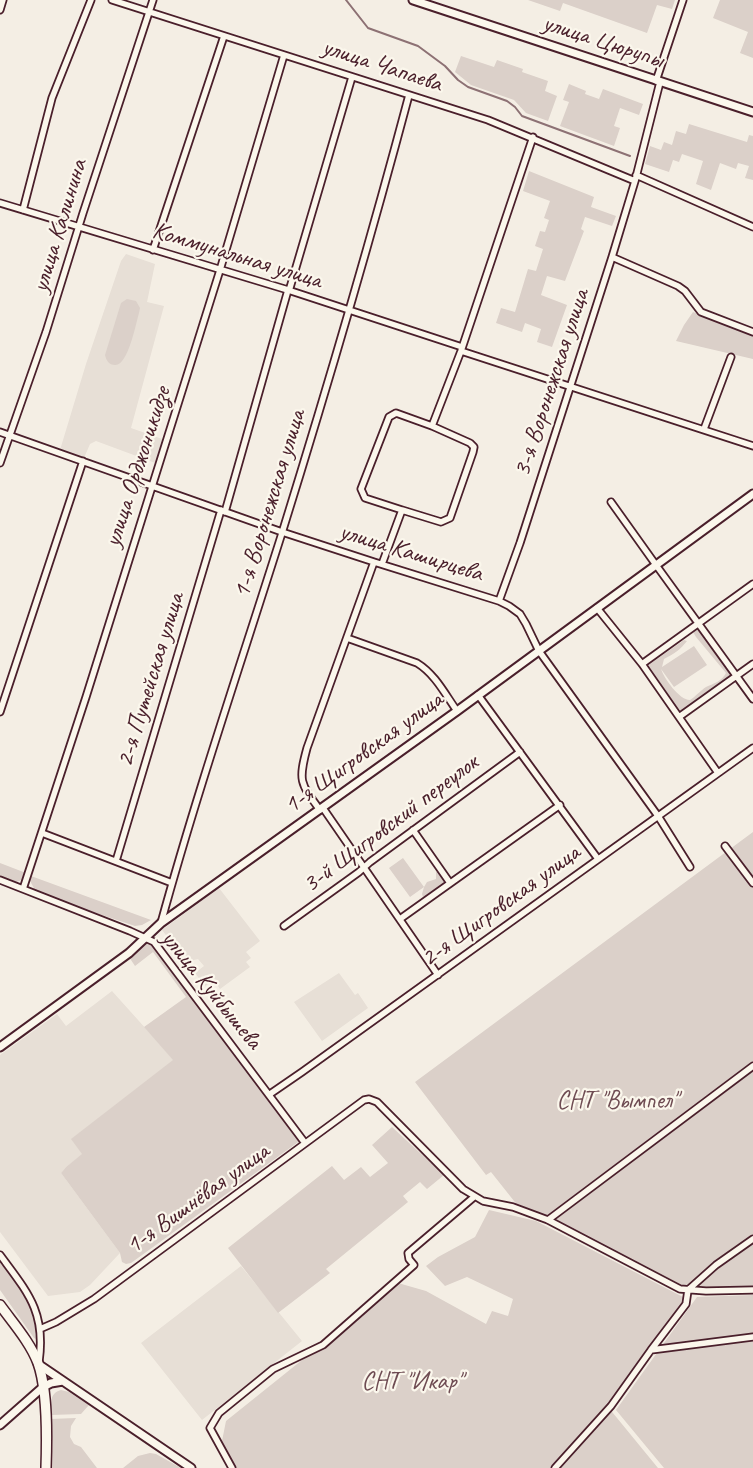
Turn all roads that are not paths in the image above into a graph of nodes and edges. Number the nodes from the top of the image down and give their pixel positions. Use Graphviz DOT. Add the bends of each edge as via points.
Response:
graph roads {
  1 [pos="3,0"];
  2 [pos="91,0"];
  3 [pos="112,0"];
  4 [pos="153,0"];
  5 [pos="414,0"];
  6 [pos="683,0"];
  7 [pos="0,10"];
  8 [pos="150,11"];
  9 [pos="224,36"];
  10 [pos="284,55"];
  11 [pos="352,77"];
  12 [pos="658,81"];
  13 [pos="409,95"];
  14 [pos="753,112"];
  15 [pos="533,138"];
  16 [pos="636,178"];
  17 [pos="0,203"];
  18 [pos="23,210"];
  19 [pos="80,226"];
  20 [pos="753,227"];
  21 [pos="153,250"];
  22 [pos="612,257"];
  23 [pos="220,270"];
  24 [pos="289,291"];
  25 [pos="348,311"];
  26 [pos="753,332"];
  27 [pos="462,349"];
  28 [pos="730,357"];
  29 [pos="572,386"];
  30 [pos="432,426"];
  31 [pos="704,429"];
  32 [pos="0,432"];
  33 [pos="9,435"];
  34 [pos="753,446"];
  35 [pos="83,461"];
  36 [pos="0,463"];
  37 [pos="152,486"];
  38 [pos="753,494"];
  39 [pos="611,502"];
  40 [pos="402,510"];
  41 [pos="223,511"];
  42 [pos="282,532"];
  43 [pos="374,562"];
  44 [pos="382,564"];
  45 [pos="656,565"];
  46 [pos="753,584"];
  47 [pos="499,601"];
  48 [pos="597,608"];
  49 [pos="698,623"];
  50 [pos="347,638"];
  51 [pos="539,651"];
  52 [pos="642,664"];
  53 [pos="753,664"];
  54 [pos="736,676"];
  55 [pos="478,696"];
  56 [pos="753,699"];
  57 [pos="457,711"];
  58 [pos="0,712"];
  59 [pos="679,717"];
  60 [pos="753,748"];
  61 [pos="520,752"];
  62 [pos="718,773"];
  63 [pos="560,805"];
  64 [pos="321,809"];
  65 [pos="658,816"];
  66 [pos="413,830"];
  67 [pos="42,833"];
  68 [pos="725,846"];
  69 [pos="598,859"];
  70 [pos="116,861"];
  71 [pos="365,867"];
  72 [pos="690,868"];
  73 [pos="0,880"];
  74 [pos="172,883"];
  75 [pos="450,883"];
  76 [pos="753,883"];
  77 [pos="23,889"];
  78 [pos="400,919"];
  79 [pos="161,923"];
  80 [pos="284,926"];
  81 [pos="145,937"];
  82 [pos="438,975"];
  83 [pos="0,1047"];
  84 [pos="753,1066"];
  85 [pos="270,1094"];
  86 [pos="305,1143"];
  87 [pos="474,1196"];
  88 [pos="548,1220"];
  89 [pos="753,1239"];
  90 [pos="0,1255"];
  91 [pos="688,1290"];
  92 [pos="753,1290"];
  93 [pos="0,1304"];
  94 [pos="40,1329"];
  95 [pos="753,1337"];
  96 [pos="651,1350"];
  97 [pos="38,1364"];
  98 [pos="63,1381"];
  99 [pos="43,1387"];
  100 [pos="0,1425"];
  101 [pos="46,1468"];
  102 [pos="191,1468"];
  103 [pos="232,1468"];
  104 [pos="555,1468"];
  1 -- 7 [label="street"];
  2 -- 18 [label="street" via="52,98"];
  3 -- 8 [label="street, улица Чапаева"];
  4 -- 8 [label="street, улица Калинина"];
  5 -- 12 [label="street, улица Цюрупы"];
  6 -- 12 [label="street, 3-я Воронежская улица"];
  8 -- 9 [label="street, улица Чапаева"];
  8 -- 19 [label="street, улица Калинина"];
  9 -- 10 [label="street, улица Чапаева"];
  9 -- 21 [label="street"];
  10 -- 11 [label="street, улица Чапаева"];
  10 -- 23 [label="street, улица Орджоникидзе"];
  11 -- 13 [label="street, улица Чапаева"];
  11 -- 24 [label="street, 2-я Путейская улица"];
  12 -- 14 [label="street, улица Цюрупы"];
  12 -- 16 [label="street, 3-я Воронежская улица"];
  13 -- 15 [label="street, улица Чапаева"];
  13 -- 25 [label="street, 1-я Воронежская улица"];
  15 -- 16 [label="street, улица Чапаева"];
  15 -- 27 [label="street"];
  16 -- 20 [label="street, улица Чапаева"];
  16 -- 22 [label="street, 3-я Воронежская улица"];
  17 -- 18 [label="street, Коммунальная улица"];
  18 -- 19 [label="street, Коммунальная улица"];
  19 -- 21 [label="street, Коммунальная улица"];
  19 -- 33 [label="street, улица Калинина"];
  21 -- 23 [label="street, Коммунальная улица"];
  22 -- 26 [label="street" via="678,286 702,312"];
  22 -- 29 [label="street, 3-я Воронежская улица"];
  23 -- 24 [label="street, Коммунальная улица"];
  23 -- 37 [label="street, улица Орджоникидзе"];
  24 -- 25 [label="street, Коммунальная улица"];
  24 -- 41 [label="street, 2-я Путейская улица"];
  25 -- 27 [label="street, Коммунальная улица"];
  25 -- 42 [label="street, 1-я Воронежская улица"];
  27 -- 29 [label="street, Коммунальная улица"];
  27 -- 30 [label="street"];
  28 -- 31 [label="street"];
  29 -- 31 [label="street, Коммунальная улица"];
  29 -- 47 [label="street, 3-я Воронежская улица"];
  30 -- 40 [label="street" via="474,447 450,518 442,522"];
  30 -- 40 [label="street" via="392,414 360,489 365,498"];
  31 -- 34 [label="street, Коммунальная улица"];
  32 -- 33 [label="street, улица Каширцева"];
  33 -- 35 [label="street, улица Каширцева"];
  33 -- 36 [label="street, улица Калинина"];
  35 -- 37 [label="street, улица Каширцева"];
  35 -- 58 [label="street"];
  37 -- 41 [label="street, улица Каширцева"];
  37 -- 67 [label="street, улица Орджоникидзе"];
  38 -- 45 [label="street, 1-я Щигровская улица"];
  39 -- 45 [label="street"];
  40 -- 44 [label="street"];
  41 -- 42 [label="street, улица Каширцева"];
  41 -- 70 [label="street, 2-я Путейская улица"];
  42 -- 43 [label="street, улица Каширцева"];
  42 -- 74 [label="street, 1-я Воронежская улица"];
  43 -- 44 [label="street, улица Каширцева"];
  43 -- 50 [label="street"];
  44 -- 47 [label="street, улица Каширцева"];
  45 -- 48 [label="street, 1-я Щигровская улица"];
  45 -- 49 [label="street"];
  46 -- 49 [label="street"];
  47 -- 51 [label="street, улица Каширцева" via="520,614"];
  48 -- 51 [label="street, 1-я Щигровская улица"];
  48 -- 52 [label="street"];
  49 -- 52 [label="street"];
  49 -- 54 [label="street"];
  50 -- 57 [label="street" via="426,668"];
  50 -- 64 [label="street" via="301,769 301,780"];
  51 -- 55 [label="street, 1-я Щигровская улица"];
  51 -- 65 [label="street, улица Каширцева"];
  52 -- 59 [label="street"];
  53 -- 54 [label="street"];
  54 -- 56 [label="street"];
  54 -- 59 [label="street"];
  55 -- 57 [label="street, 1-я Щигровская улица"];
  55 -- 61 [label="street"];
  57 -- 64 [label="street, 1-я Щигровская улица"];
  59 -- 62 [label="street"];
  60 -- 62 [label="street, 2-я Щигровская улица"];
  61 -- 63 [label="street"];
  61 -- 66 [label="street, 3-й Щигровский переулок"];
  62 -- 65 [label="street, 2-я Щигровская улица"];
  63 -- 69 [label="street"];
  63 -- 75 [label="street"];
  64 -- 71 [label="street"];
  64 -- 79 [label="street, 1-я Щигровская улица"];
  65 -- 69 [label="street, 2-я Щигровская улица"];
  65 -- 72 [label="street, улица Каширцева"];
  66 -- 71 [label="street, 3-й Щигровский переулок"];
  66 -- 75 [label="street"];
  67 -- 70 [label="street"];
  67 -- 77 [label="street, улица Орджоникидзе"];
  68 -- 76 [label="street"];
  69 -- 82 [label="street, 2-я Щигровская улица"];
  70 -- 74 [label="street"];
  71 -- 78 [label="street"];
  71 -- 80 [label="street, 3-й Щигровский переулок"];
  73 -- 77 [label="street, улица Куйбышева"];
  74 -- 79 [label="street, 1-я Воронежская улица"];
  75 -- 78 [label="street"];
  77 -- 81 [label="street, улица Куйбышева"];
  78 -- 82 [label="street"];
  79 -- 81 [label="street, 1-я Щигровская улица"];
  81 -- 83 [label="street, 1-я Щигровская улица" via="129,953"];
  81 -- 85 [label="street, улица Куйбышева" via="157,946"];
  82 -- 85 [label="street, 2-я Щигровская улица"];
  84 -- 88 [label="street"];
  85 -- 86 [label="street, улица Куйбышева"];
  86 -- 87 [label="street, 1-я Вишнёвая улица" via="369,1099 376,1102 463,1189"];
  86 -- 94 [label="street, 1-я Вишнёвая улица" via="94,1299"];
  87 -- 88 [label="street"];
  87 -- 103 [label="street" via="408,1253 414,1265 328,1340 308,1353 282,1363 219,1413 210,1428"];
  88 -- 91 [label="street" via="680,1289"];
  89 -- 91 [label="street"];
  90 -- 94 [label="street" via="29,1294"];
  91 -- 92 [label="street"];
  91 -- 96 [label="street" via="686,1304"];
  93 -- 97 [label="main road"];
  94 -- 97 [label="street"];
  95 -- 96 [label="street"];
  96 -- 104 [label="street" via="611,1406"];
  97 -- 98 [label="street"];
  97 -- 99 [label="main road"];
  98 -- 99 [label="street"];
  98 -- 102 [label="street"];
  99 -- 100 [label="street"];
  99 -- 101 [label="main road"];
}
